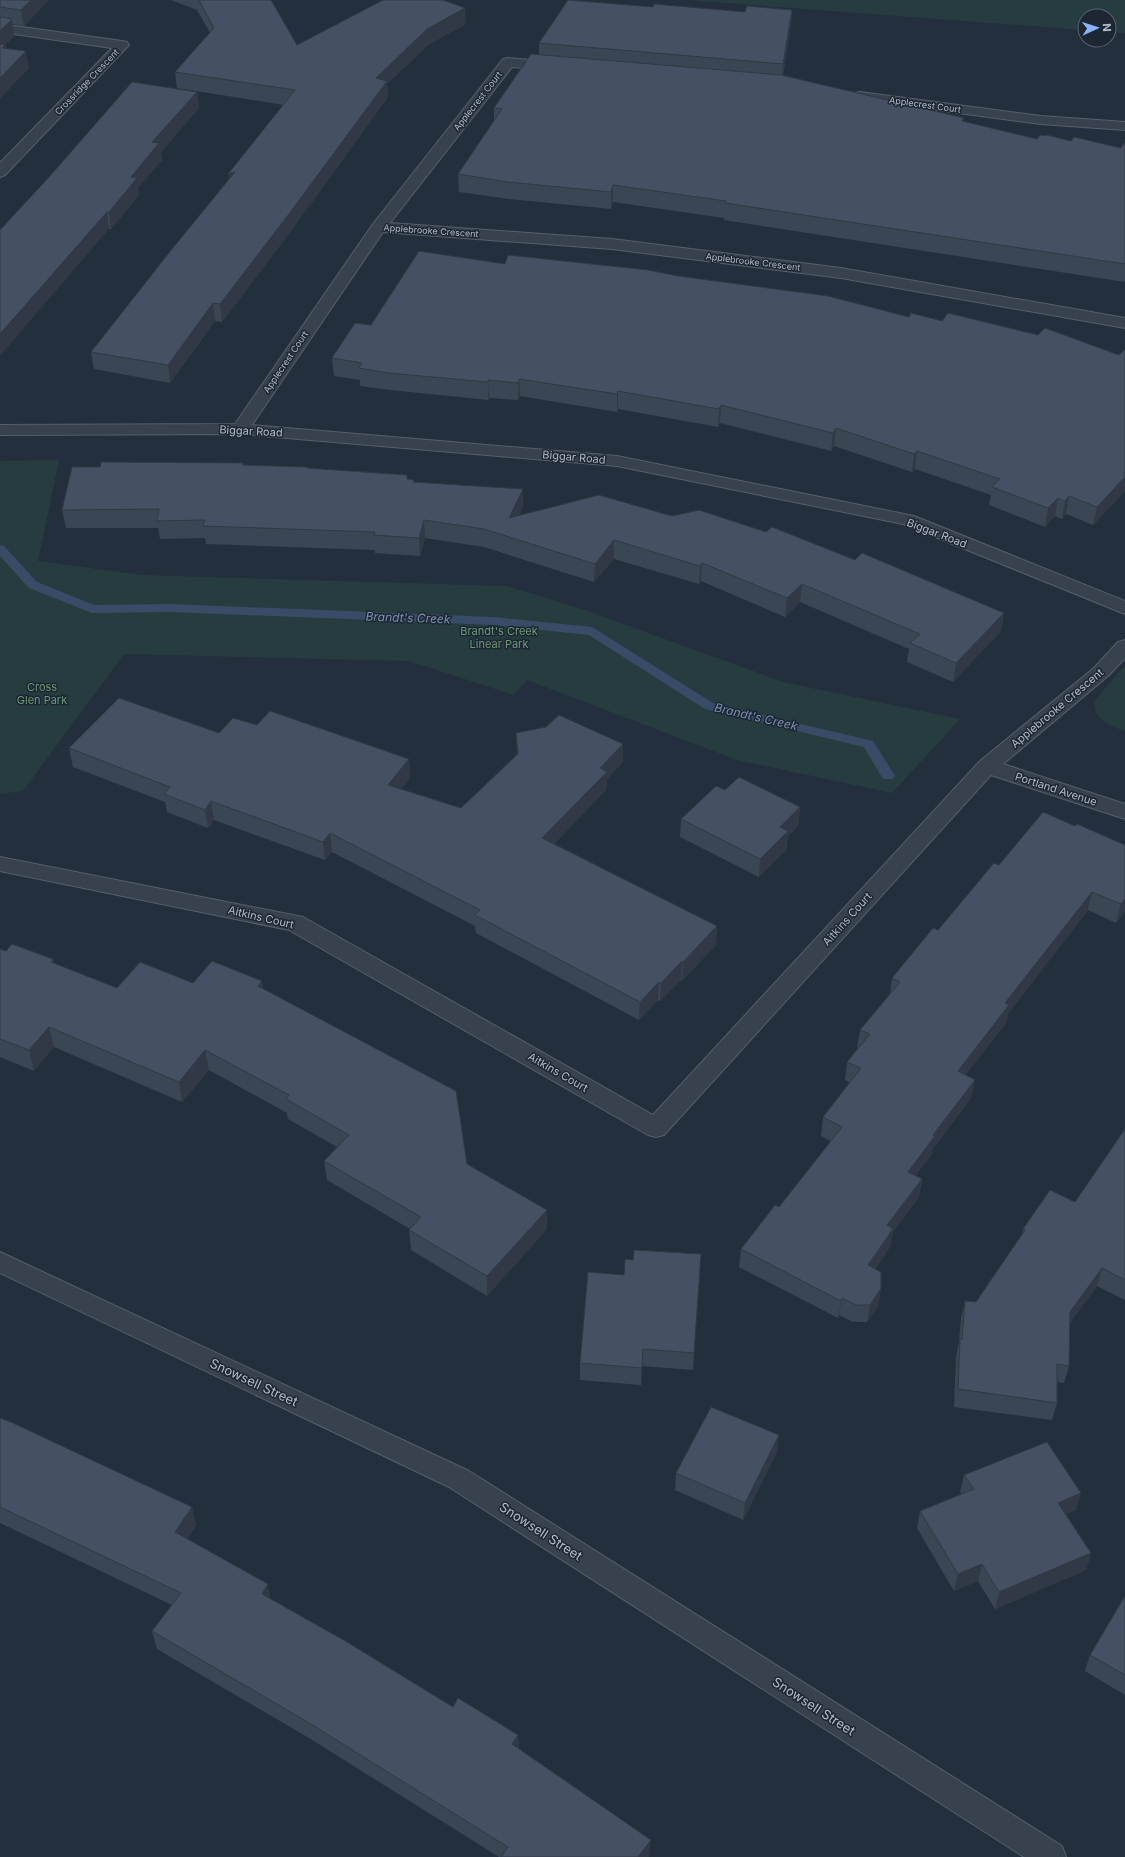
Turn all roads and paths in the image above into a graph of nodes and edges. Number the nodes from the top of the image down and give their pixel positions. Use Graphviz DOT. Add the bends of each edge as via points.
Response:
graph roads {
  1 [pos="0,28"];
  2 [pos="564,67"];
  3 [pos="846,94"];
  4 [pos="1125,126"];
  5 [pos="0,172"];
  6 [pos="378,227"];
  7 [pos="1125,323"];
  8 [pos="240,429"];
  9 [pos="0,430"];
  10 [pos="1125,608"];
  11 [pos="1125,646"];
  12 [pos="986,766"];
  13 [pos="1125,812"];
  14 [pos="0,864"];
  15 [pos="0,1262"];
  16 [pos="1051,1857"];
  1 -- 5 [label="street, Crossridge Crescent" via="122,45"];
  2 -- 6 [label="street, Applecrest Court" via="508,62"];
  3 -- 4 [label="street, Applecrest Court" via="1041,120"];
  6 -- 7 [label="street, Applebrooke Crescent" via="612,244 841,273"];
  6 -- 8 [label="street, Applecrest Court"];
  8 -- 9 [label="street, Biggar Road"];
  8 -- 10 [label="street, Biggar Road" via="617,461 648,467 908,520"];
  11 -- 12 [label="street, Applebrooke Crescent" via="1101,672"];
  12 -- 13 [label="street, Portland Avenue"];
  12 -- 14 [label="street, Aitkins Court" via="656,1128 295,923"];
  15 -- 16 [label="street, Snowsell Street" via="459,1479"];
}
